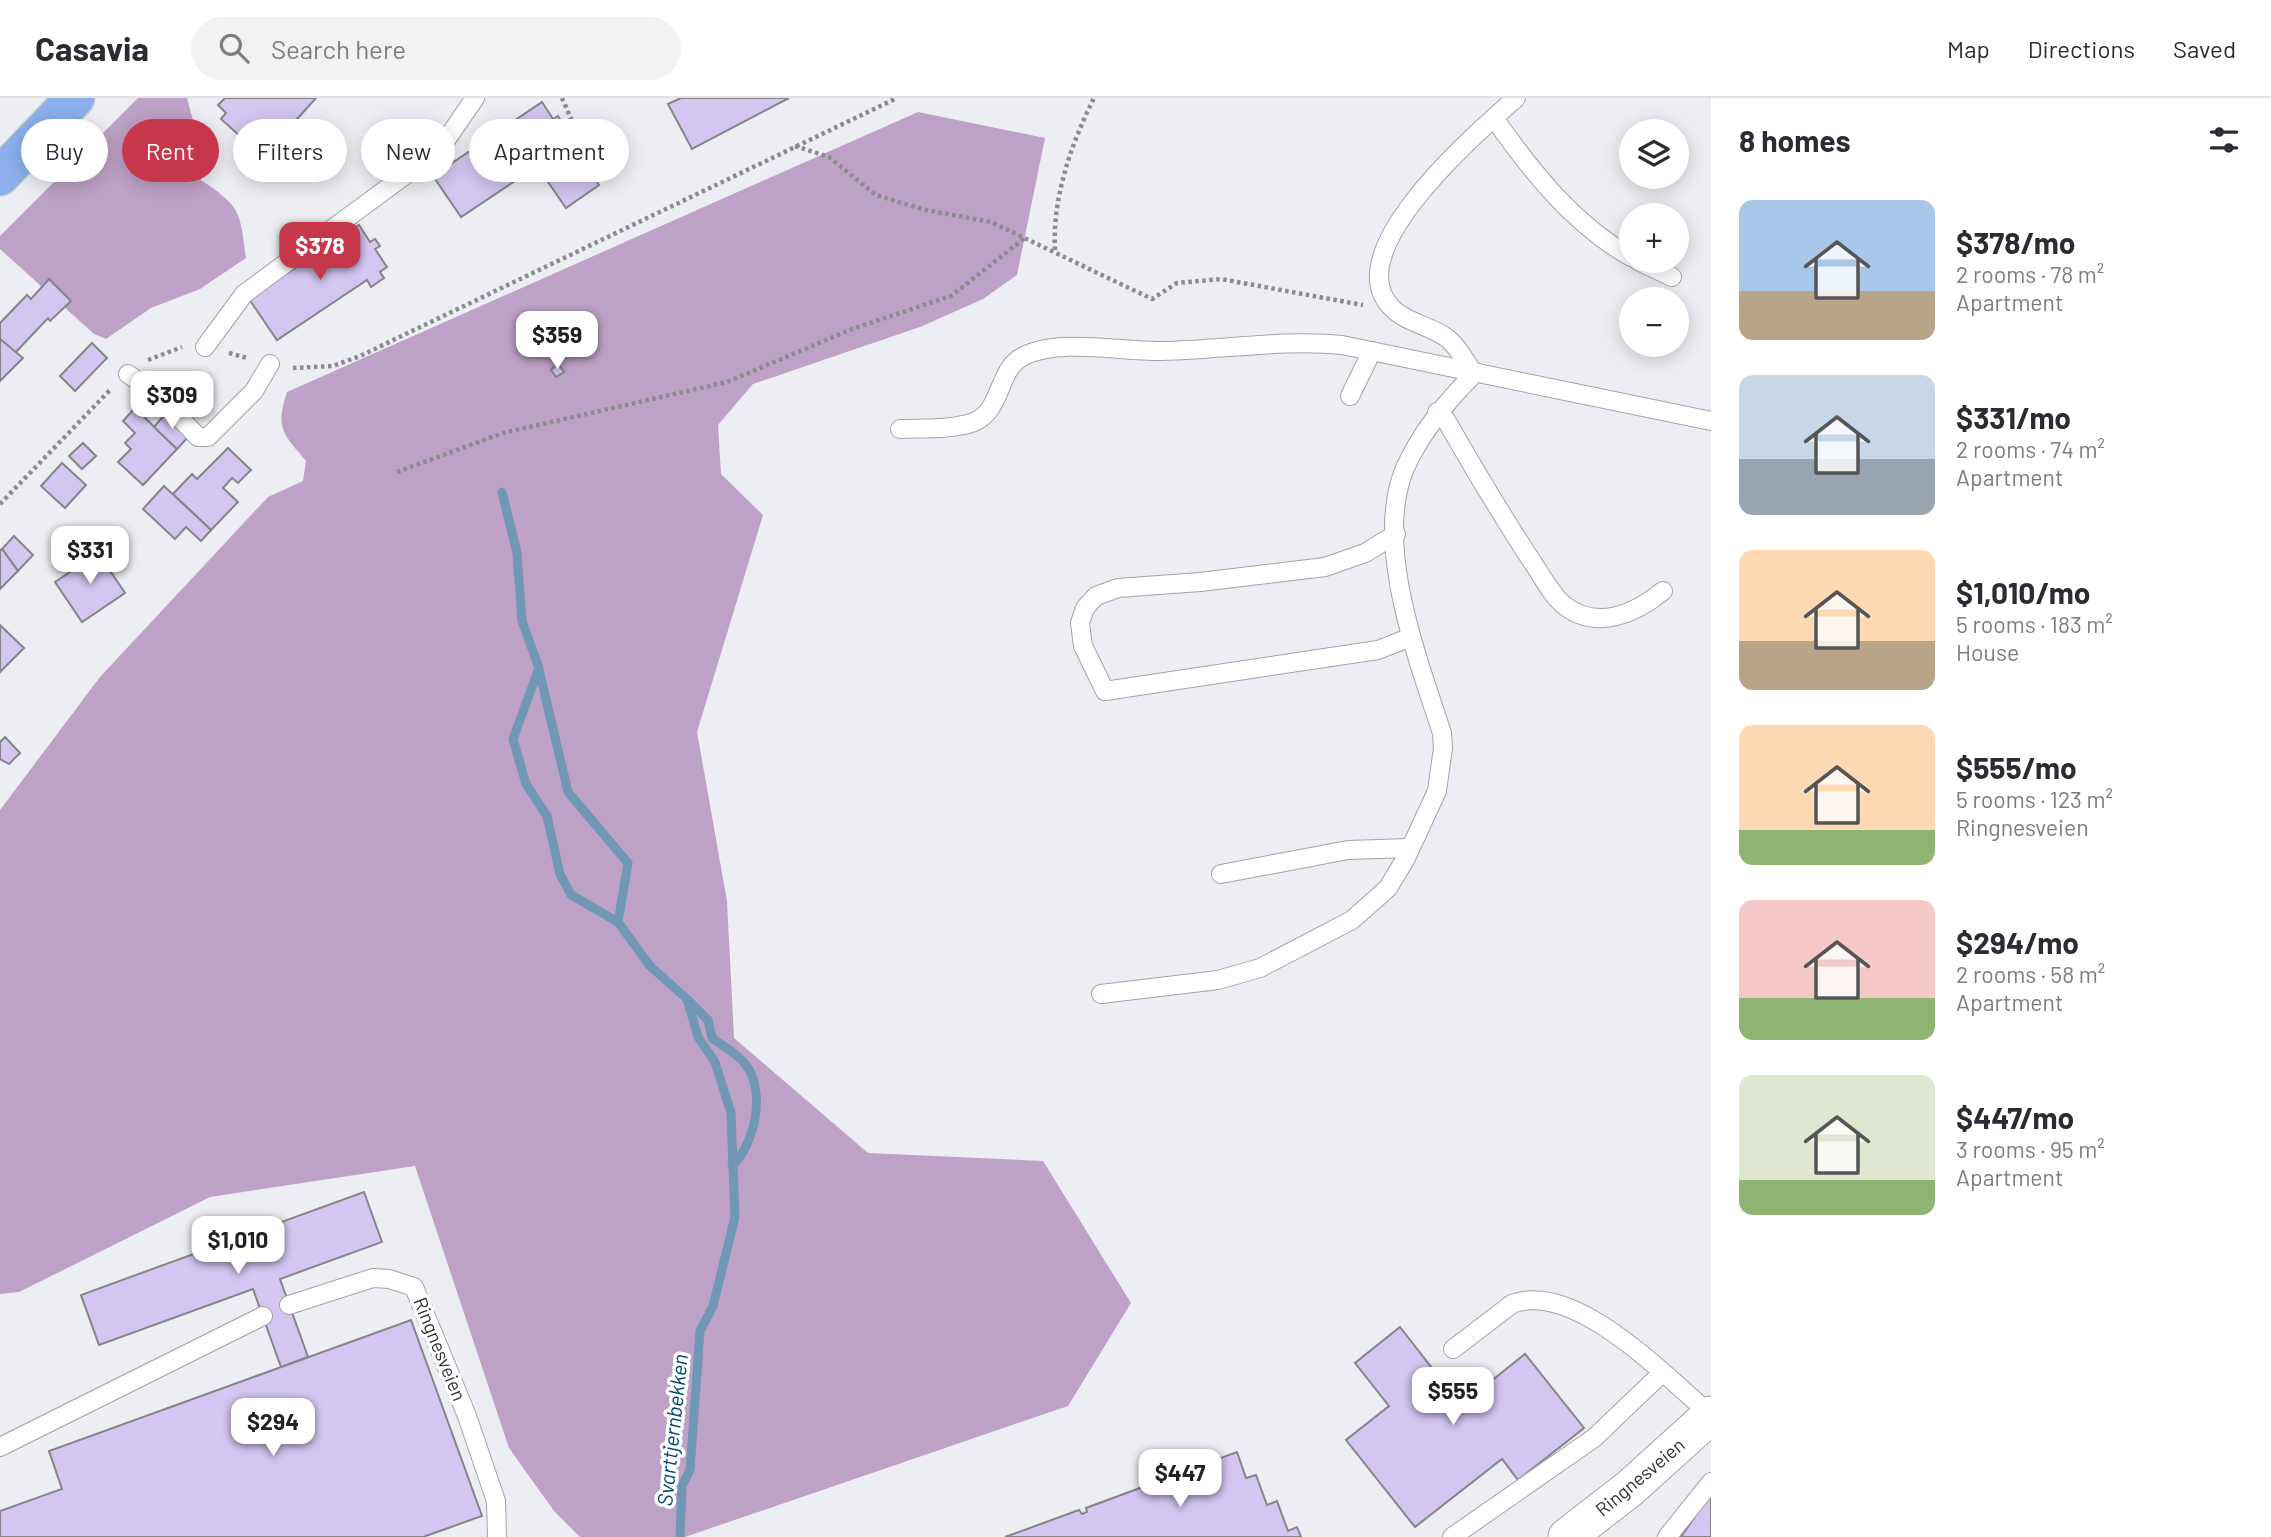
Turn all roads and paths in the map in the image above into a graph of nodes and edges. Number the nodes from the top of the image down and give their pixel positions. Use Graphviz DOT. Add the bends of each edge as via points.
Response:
graph roads {
  1 [pos="75,98"];
  2 [pos="475,98"];
  3 [pos="562,98"];
  4 [pos="897,98"];
  5 [pos="1094,98"];
  6 [pos="1516,98"];
  7 [pos="1494,118"];
  8 [pos="571,119"];
  9 [pos="794,146"];
  10 [pos="0,176"];
  11 [pos="1026,237"];
  12 [pos="1619,249"];
  13 [pos="1055,250"];
  14 [pos="1664,273"];
  15 [pos="1672,277"];
  16 [pos="1400,313"];
  17 [pos="205,347"];
  18 [pos="1372,351"];
  19 [pos="270,364"];
  20 [pos="313,369"];
  21 [pos="128,374"];
  22 [pos="1474,374"];
  23 [pos="1350,396"];
  24 [pos="1437,412"];
  25 [pos="1711,421"];
  26 [pos="900,429"];
  27 [pos="397,472"];
  28 [pos="1396,534"];
  29 [pos="1664,591"];
  30 [pos="1411,637"];
  31 [pos="1410,848"];
  32 [pos="1221,874"];
  33 [pos="1101,995"];
  34 [pos="289,1305"];
  35 [pos="263,1316"];
  36 [pos="1453,1349"];
  37 [pos="1661,1374"];
  38 [pos="1711,1415"];
  39 [pos="0,1447"];
  40 [pos="1711,1482"];
  41 [pos="497,1537"];
  42 [pos="1452,1537"];
  43 [pos="1567,1537"];
  44 [pos="1667,1537"];
  1 -- 10 [label="highway"];
  2 -- 17 [label="lane" via="427,159 244,294"];
  3 -- 8 [label="path"];
  4 -- 9 [label="path"];
  5 -- 13 [label="path" via="1080,127 1053,219"];
  6 -- 7 [label="lane"];
  7 -- 12 [label="lane" via="1573,216"];
  7 -- 16 [label="lane" via="1440,170 1383,250 1379,268 1382,291 1392,309"];
  9 -- 11 [label="path" via="830,157 876,195 991,222"];
  9 -- 20 [label="path" via="360,356"];
  11 -- 13 [label="path"];
  11 -- 27 [label="path" via="951,296 852,329 727,382 503,433"];
  13 -- 16 [label="path" via="1152,299 1177,283 1221,279"];
  14 -- 15 [label="lane"];
  16 -- 22 [label="lane" via="1447,337"];
  18 -- 22 [label="lane"];
  18 -- 23 [label="lane"];
  18 -- 26 [label="lane" via="1301,341 1173,351 1041,351 1022,356 1007,372 989,411 974,422"];
  19 -- 21 [label="lane" via="254,391 208,437 198,437 161,398"];
  22 -- 24 [label="lane"];
  22 -- 25 [label="lane"];
  24 -- 28 [label="lane" via="1405,469"];
  24 -- 29 [label="lane" via="1446,419 1489,496 1565,606 1593,618 1622,616 1640,610"];
  28 -- 30 [label="lane" via="1399,589"];
  28 -- 30 [label="lane" via="1365,553 1325,567 1118,588 1096,596 1085,608 1080,623 1083,646 1105,691 1378,650"];
  30 -- 31 [label="lane" via="1443,748 1437,791"];
  31 -- 32 [label="lane" via="1348,850"];
  31 -- 33 [label="lane" via="1388,888 1352,920 1308,946 1219,980"];
  34 -- 41 [label="lane, Ringnesveien" via="373,1278 414,1287 496,1501"];
  35 -- 39 [label="lane"];
  36 -- 37 [label="lane" via="1512,1304 1550,1300 1592,1320"];
  37 -- 38 [label="lane"];
  37 -- 42 [label="lane" via="1594,1438"];
  38 -- 43 [label="street, Ringnesveien"];
  40 -- 44 [label="lane"];
}
